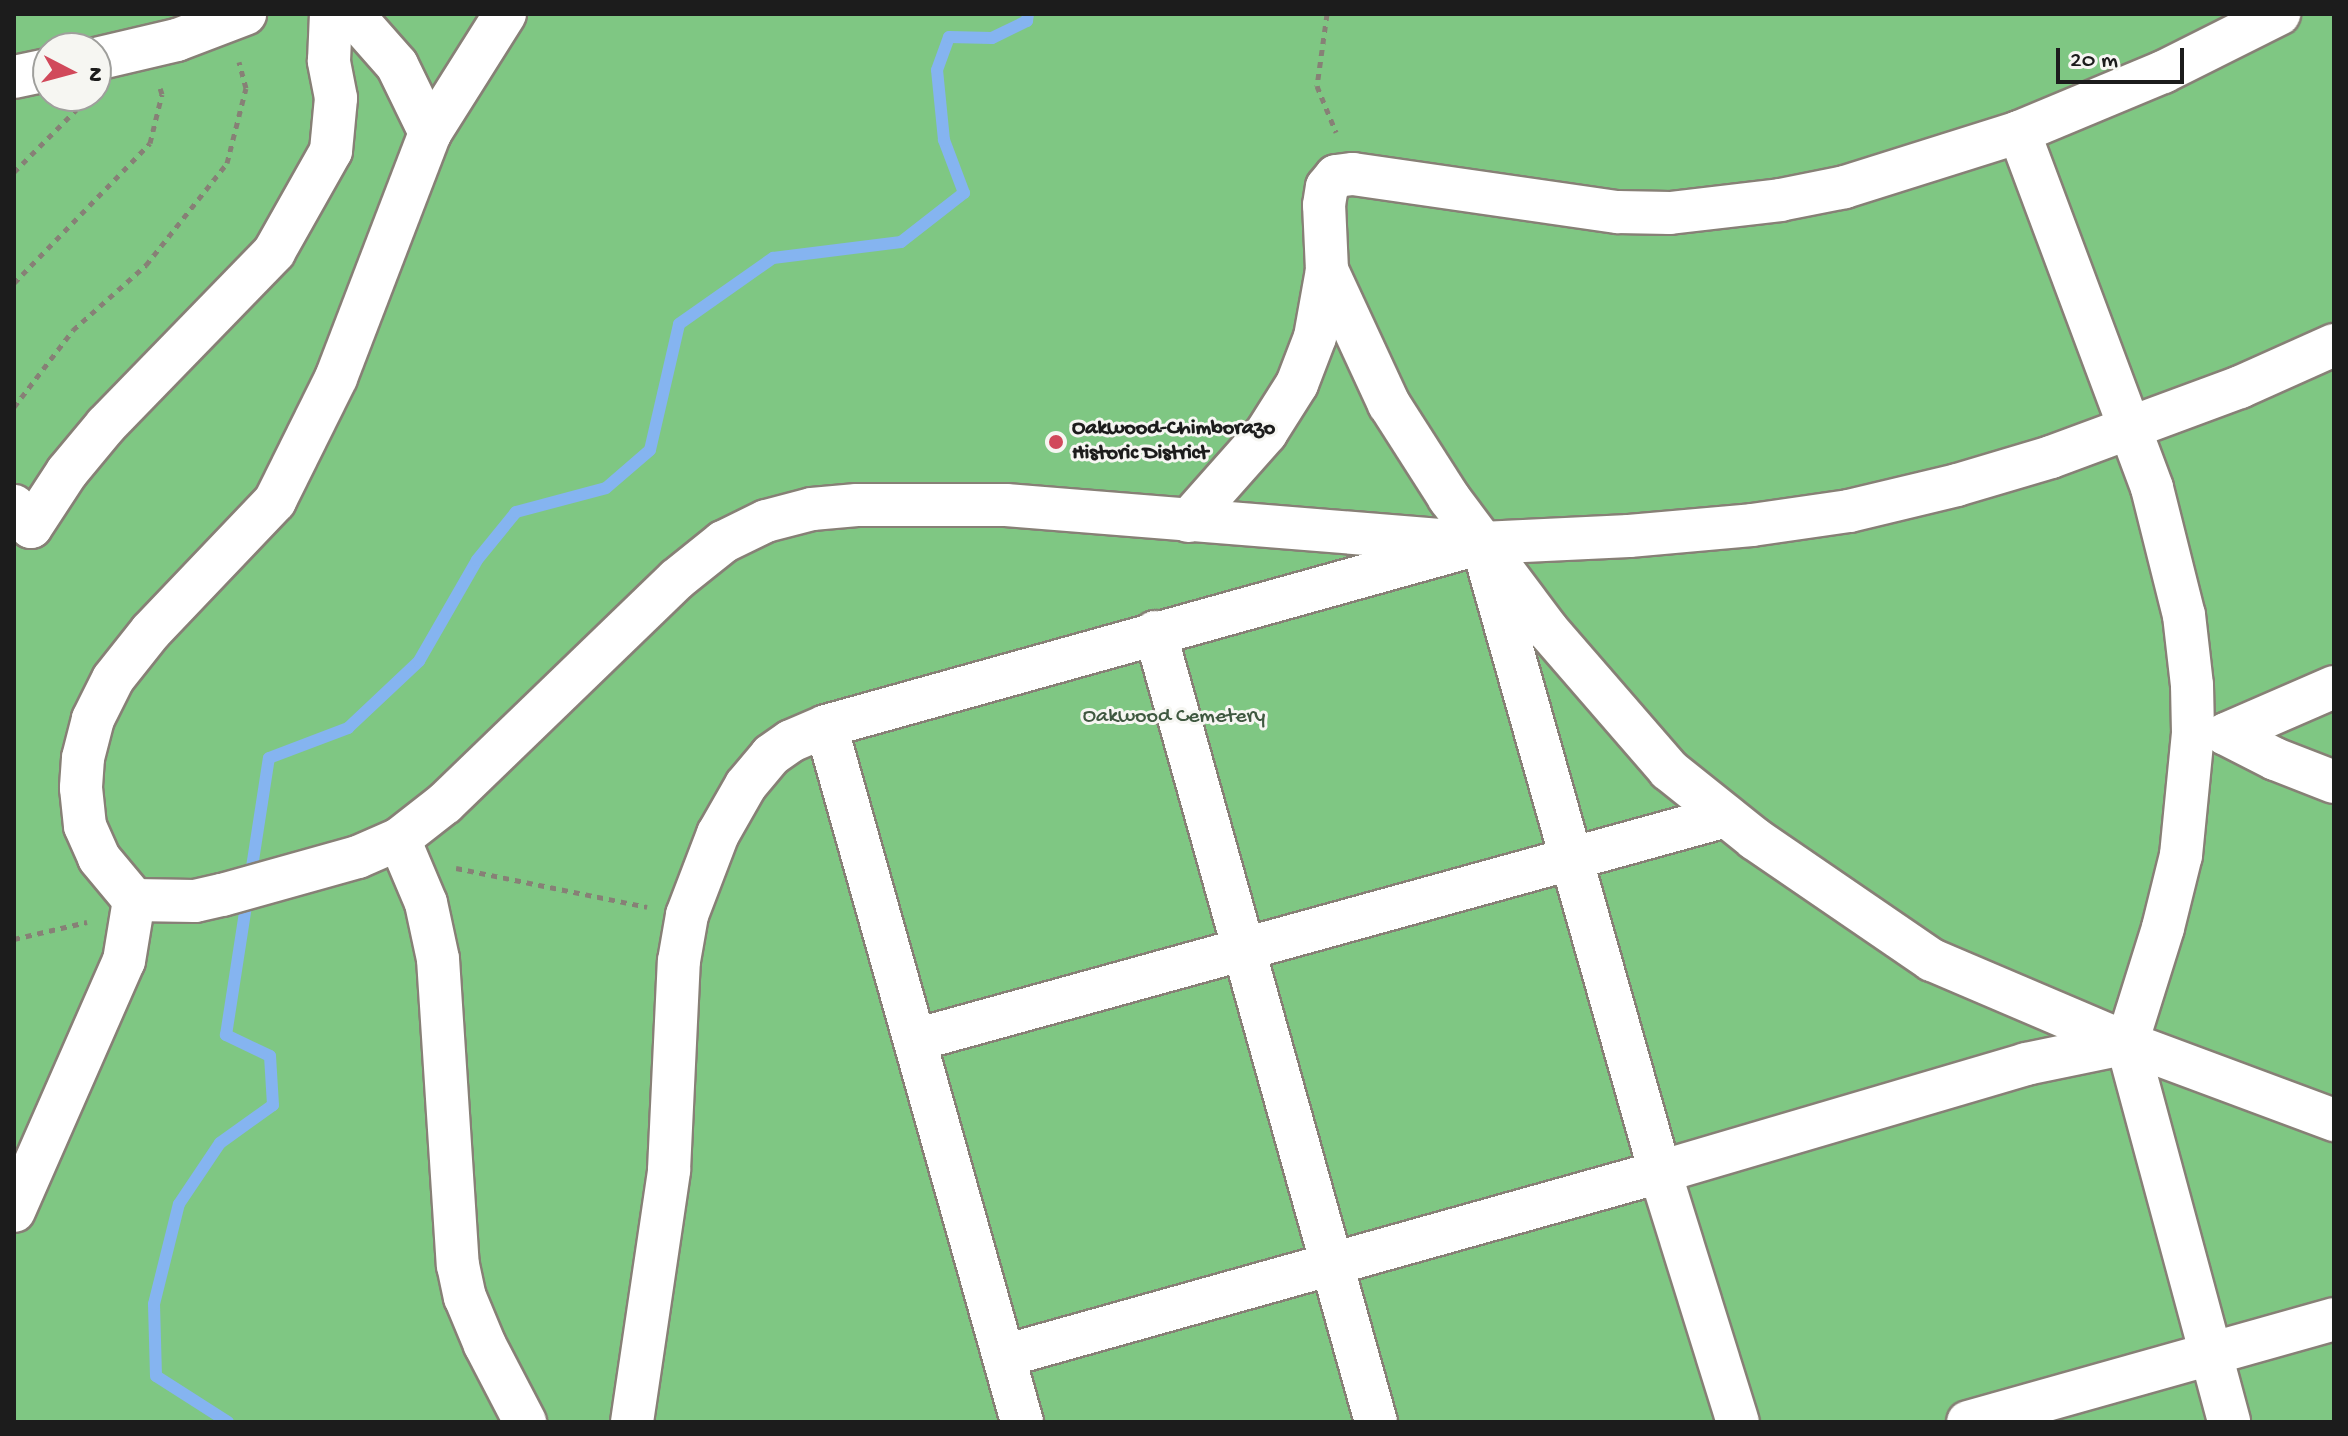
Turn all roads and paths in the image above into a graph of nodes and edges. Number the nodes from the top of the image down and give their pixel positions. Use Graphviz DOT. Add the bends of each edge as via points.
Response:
graph roads {
  1 [pos="331,14"];
  2 [pos="352,14"];
  3 [pos="505,14"];
  4 [pos="1327,14"];
  5 [pos="2279,14"];
  6 [pos="236,18"];
  7 [pos="144,48"];
  8 [pos="112,55"];
  9 [pos="74,112"];
  10 [pos="2019,132"];
  11 [pos="430,133"];
  12 [pos="14,172"];
  13 [pos="1353,174"];
  14 [pos="1327,270"];
  15 [pos="14,283"];
  16 [pos="2334,345"];
  17 [pos="14,407"];
  18 [pos="2131,428"];
  19 [pos="1188,521"];
  20 [pos="20,528"];
  21 [pos="1482,543"];
  22 [pos="1155,632"];
  23 [pos="2334,687"];
  24 [pos="826,726"];
  25 [pos="2209,734"];
  26 [pos="2334,782"];
  27 [pos="1726,816"];
  28 [pos="399,839"];
  29 [pos="1574,859"];
  30 [pos="455,868"];
  31 [pos="134,900"];
  32 [pos="661,909"];
  33 [pos="91,921"];
  34 [pos="14,939"];
  35 [pos="1243,948"];
  36 [pos="915,1040"];
  37 [pos="2127,1043"];
  38 [pos="2334,1120"];
  39 [pos="1660,1172"];
  40 [pos="14,1211"];
  41 [pos="1332,1265"];
  42 [pos="2334,1319"];
  43 [pos="2210,1353"];
  44 [pos="1004,1356"];
  45 [pos="525,1422"];
  46 [pos="632,1422"];
  47 [pos="1022,1422"];
  48 [pos="1376,1422"];
  49 [pos="1738,1422"];
  50 [pos="1968,1422"];
  51 [pos="2229,1422"];
  1 -- 20 [label="lane" via="329,61 336,126 317,181 274,252 106,425"];
  2 -- 11 [label="lane" via="397,65"];
  3 -- 11 [label="lane"];
  4 -- 13 [label="path" via="1317,86"];
  5 -- 10 [label="lane" via="2163,72"];
  6 -- 7 [label="lane"];
  6 -- 17 [label="path" via="246,88 227,163 146,265 73,330"];
  7 -- 8 [label="lane"];
  7 -- 15 [label="path" via="162,94 150,143"];
  9 -- 12 [label="path"];
  10 -- 13 [label="lane" via="1845,187 1670,213 1618,212"];
  10 -- 18 [label="lane"];
  11 -- 31 [label="lane" via="336,378 275,501 151,631 113,679 93,719 81,788 85,826 99,858"];
  13 -- 14 [label="lane" via="1336,176 1327,187"];
  14 -- 19 [label="lane" via="1315,337 1297,384 1266,433"];
  14 -- 21 [label="lane" via="1389,404"];
  16 -- 18 [label="lane"];
  18 -- 21 [label="lane" via="1957,485 1849,511 1660,534"];
  18 -- 25 [label="lane" via="2171,555 2192,685"];
  19 -- 21 [label="lane"];
  19 -- 28 [label="lane" via="1006,505 872,505 812,509 766,521 723,542 677,579 445,803"];
  21 -- 22 [label="lane"];
  21 -- 27 [label="lane" via="1547,629 1669,770"];
  21 -- 29 [label="lane"];
  22 -- 24 [label="lane"];
  22 -- 35 [label="lane"];
  23 -- 25 [label="lane"];
  24 -- 36 [label="lane"];
  24 -- 46 [label="lane" via="771,755 746,785 718,834 687,915 679,961 669,1170"];
  25 -- 26 [label="lane"];
  25 -- 37 [label="lane" via="2163,928"];
  27 -- 29 [label="lane"];
  27 -- 37 [label="lane" via="1932,960"];
  28 -- 31 [label="lane" via="358,857 222,895 195,901"];
  28 -- 45 [label="lane" via="426,903 438,959 458,1265 485,1345"];
  29 -- 35 [label="lane"];
  29 -- 39 [label="lane"];
  30 -- 32 [label="path"];
  31 -- 40 [label="lane" via="124,961"];
  33 -- 34 [label="path"];
  35 -- 36 [label="lane"];
  35 -- 41 [label="lane"];
  36 -- 44 [label="lane"];
  37 -- 38 [label="lane"];
  37 -- 39 [label="lane" via="2026,1064"];
  37 -- 43 [label="lane"];
  39 -- 41 [label="lane"];
  39 -- 49 [label="lane"];
  41 -- 44 [label="lane"];
  41 -- 48 [label="lane"];
  42 -- 43 [label="lane"];
  43 -- 50 [label="lane"];
  43 -- 51 [label="lane"];
  44 -- 47 [label="lane"];
}
